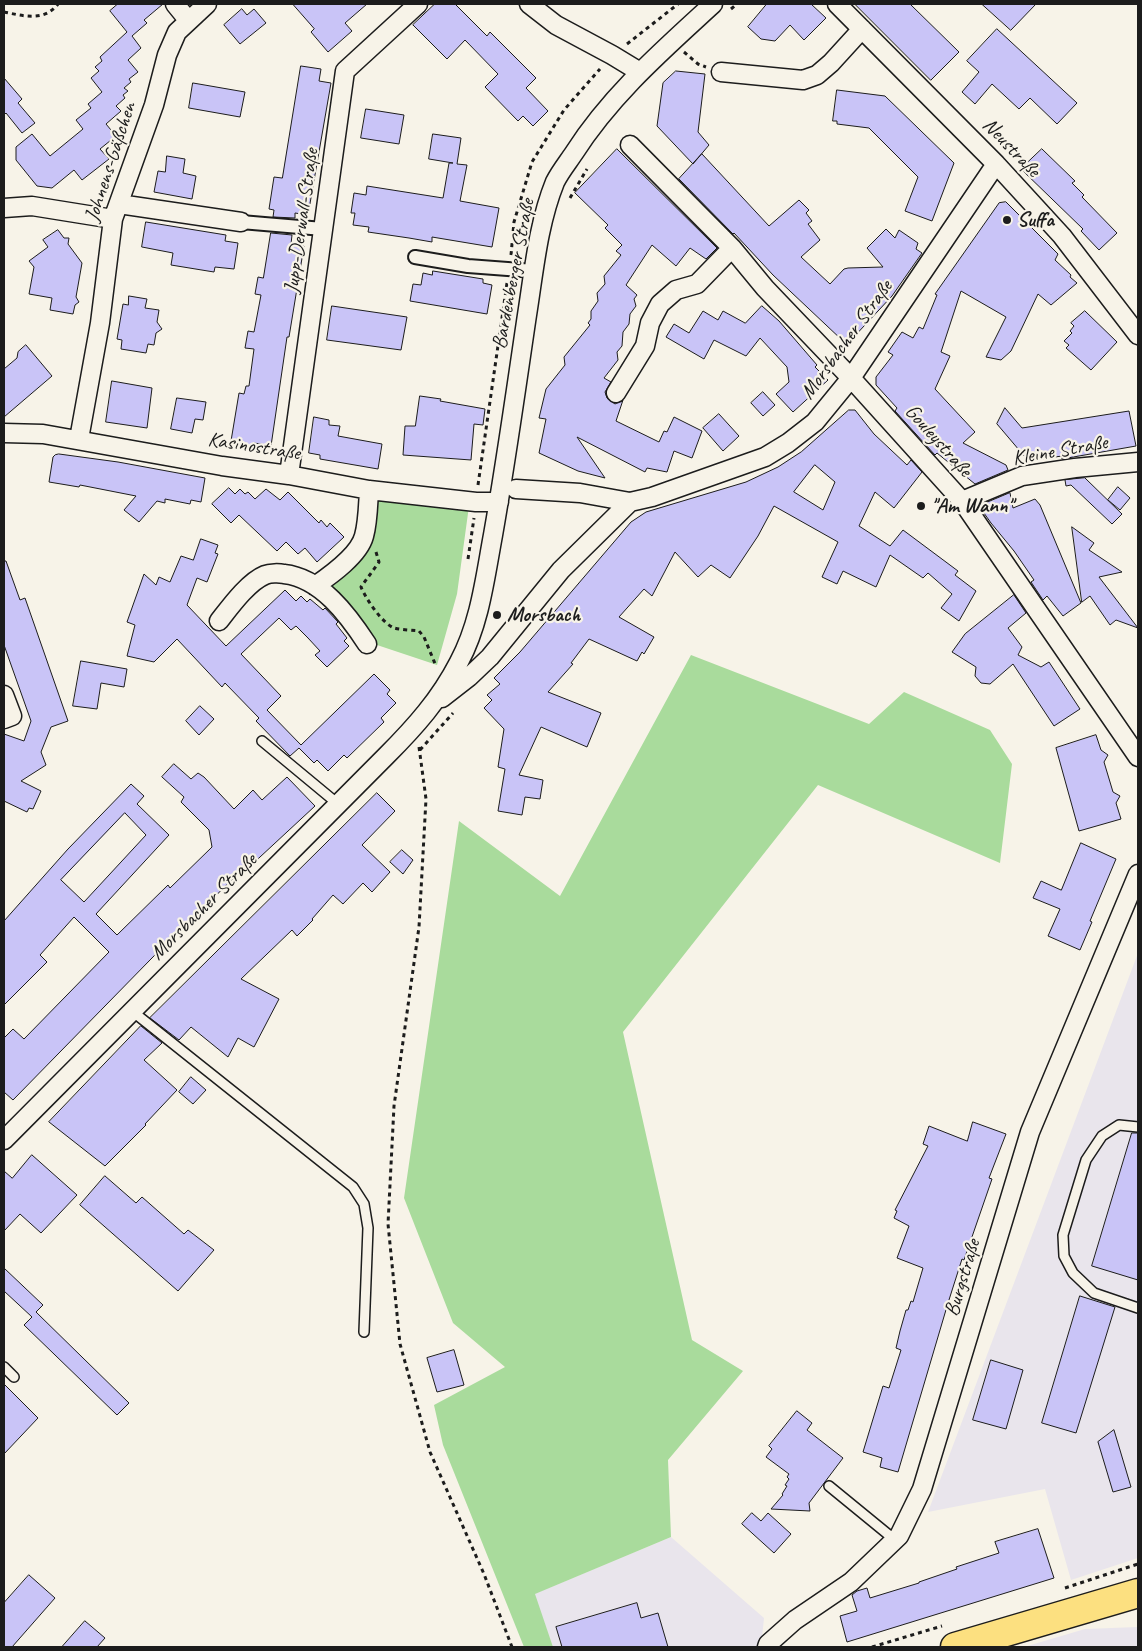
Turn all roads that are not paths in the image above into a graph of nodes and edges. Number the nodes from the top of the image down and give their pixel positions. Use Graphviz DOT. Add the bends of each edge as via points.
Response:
graph roads {
  1 [pos="175,4"];
  2 [pos="207,4"];
  3 [pos="418,4"];
  4 [pos="529,4"];
  5 [pos="713,4"];
  6 [pos="837,4"];
  7 [pos="188,20"];
  8 [pos="862,30"];
  9 [pos="640,72"];
  10 [pos="720,72"];
  11 [pos="630,145"];
  12 [pos="996,164"];
  13 [pos="4,208"];
  14 [pos="116,212"];
  15 [pos="241,222"];
  16 [pos="323,230"];
  17 [pos="732,248"];
  18 [pos="415,257"];
  19 [pos="534,271"];
  20 [pos="1138,335"];
  21 [pos="851,378"];
  22 [pos="616,393"];
  23 [pos="4,433"];
  24 [pos="79,439"];
  25 [pos="1138,462"];
  26 [pos="289,475"];
  27 [pos="516,489"];
  28 [pos="369,490"];
  29 [pos="962,501"];
  30 [pos="499,502"];
  31 [pos="630,502"];
  32 [pos="315,586"];
  33 [pos="479,610"];
  34 [pos="219,621"];
  35 [pos="368,644"];
  36 [pos="4,694"];
  37 [pos="434,704"];
  38 [pos="4,719"];
  39 [pos="262,741"];
  40 [pos="1138,757"];
  41 [pos="338,804"];
  42 [pos="1138,874"];
  43 [pos="132,1011"];
  44 [pos="1138,1127"];
  45 [pos="4,1140"];
  46 [pos="1138,1308"];
  47 [pos="364,1332"];
  48 [pos="4,1367"];
  49 [pos="14,1377"];
  50 [pos="829,1486"];
  51 [pos="895,1540"];
  52 [pos="1138,1593"];
  53 [pos="767,1647"];
  54 [pos="955,1647"];
  1 -- 7 [label="street"];
  2 -- 7 [label="street, Johnens-Gäßchen"];
  3 -- 16 [label="street, Jupp-Derwall-Straße" via="345,71"];
  4 -- 9 [label="street" via="556,25"];
  5 -- 9 [label="street, Bardenberger Straße"];
  6 -- 8 [label="street, Neustraße"];
  7 -- 14 [label="street, Johnens-Gäßchen" via="177,32 167,55 154,104"];
  8 -- 10 [label="street" via="818,75 803,80"];
  8 -- 12 [label="street, Neustraße"];
  9 -- 19 [label="street, Bardenberger Straße" via="580,142 556,181 538,244"];
  11 -- 17 [label="street, Gouleystraße"];
  12 -- 20 [label="street, Neustraße" via="1062,236"];
  12 -- 21 [label="street, Morsbacher Straße"];
  13 -- 14 [label="street" via="32,206"];
  14 -- 15 [label="street"];
  14 -- 24 [label="street, Johnens-Gäßchen"];
  15 -- 16 [label="street"];
  16 -- 26 [label="street, Jupp-Derwall-Straße"];
  17 -- 21 [label="street, Gouleystraße" via="765,288"];
  17 -- 22 [label="street" via="697,284 676,290 660,304 650,323 645,346"];
  18 -- 19 [label="street" via="468,266"];
  19 -- 30 [label="street, Bardenberger Straße"];
  21 -- 29 [label="street, Gouleystraße"];
  21 -- 31 [label="street, Morsbacher Straße" via="816,422 765,457"];
  23 -- 24 [label="street, Kasinostraße"];
  24 -- 26 [label="street, Kasinostraße"];
  25 -- 29 [label="street, Kleine Straße" via="1022,476"];
  26 -- 28 [label="street, Kasinostraße"];
  27 -- 31 [label="street, Morsbacher Straße" via="580,493"];
  28 -- 30 [label="street, Kasinostraße"];
  28 -- 32 [label="street" via="364,538 332,575"];
  29 -- 40 [label="street, Gouleystraße"];
  30 -- 33 [label="street, Bardenberger Straße"];
  31 -- 37 [label="street, Morsbacher Straße" via="561,570 490,657 469,678"];
  32 -- 34 [label="street" via="296,575 266,574 238,597"];
  32 -- 35 [label="street" via="344,613"];
  33 -- 37 [label="street, Morsbacher Straße" via="459,662"];
  36 -- 38 [label="street" via="12,716"];
  37 -- 41 [label="street, Morsbacher Straße"];
  39 -- 41 [label="lane"];
  41 -- 43 [label="street, Morsbacher Straße"];
  42 -- 51 [label="street, Burgstraße" via="1030,1132 922,1489"];
  43 -- 45 [label="street, Morsbacher Straße"];
  43 -- 47 [label="lane" via="353,1187 364,1204 368,1228"];
  44 -- 46 [label="lane" via="1120,1125 1102,1136 1086,1160 1063,1235 1064,1256 1073,1274 1094,1293"];
  48 -- 49 [label="lane"];
  50 -- 51 [label="lane"];
  51 -- 53 [label="street, Burgstraße" via="851,1582 795,1620"];
  52 -- 54 [label="main road"];
}
